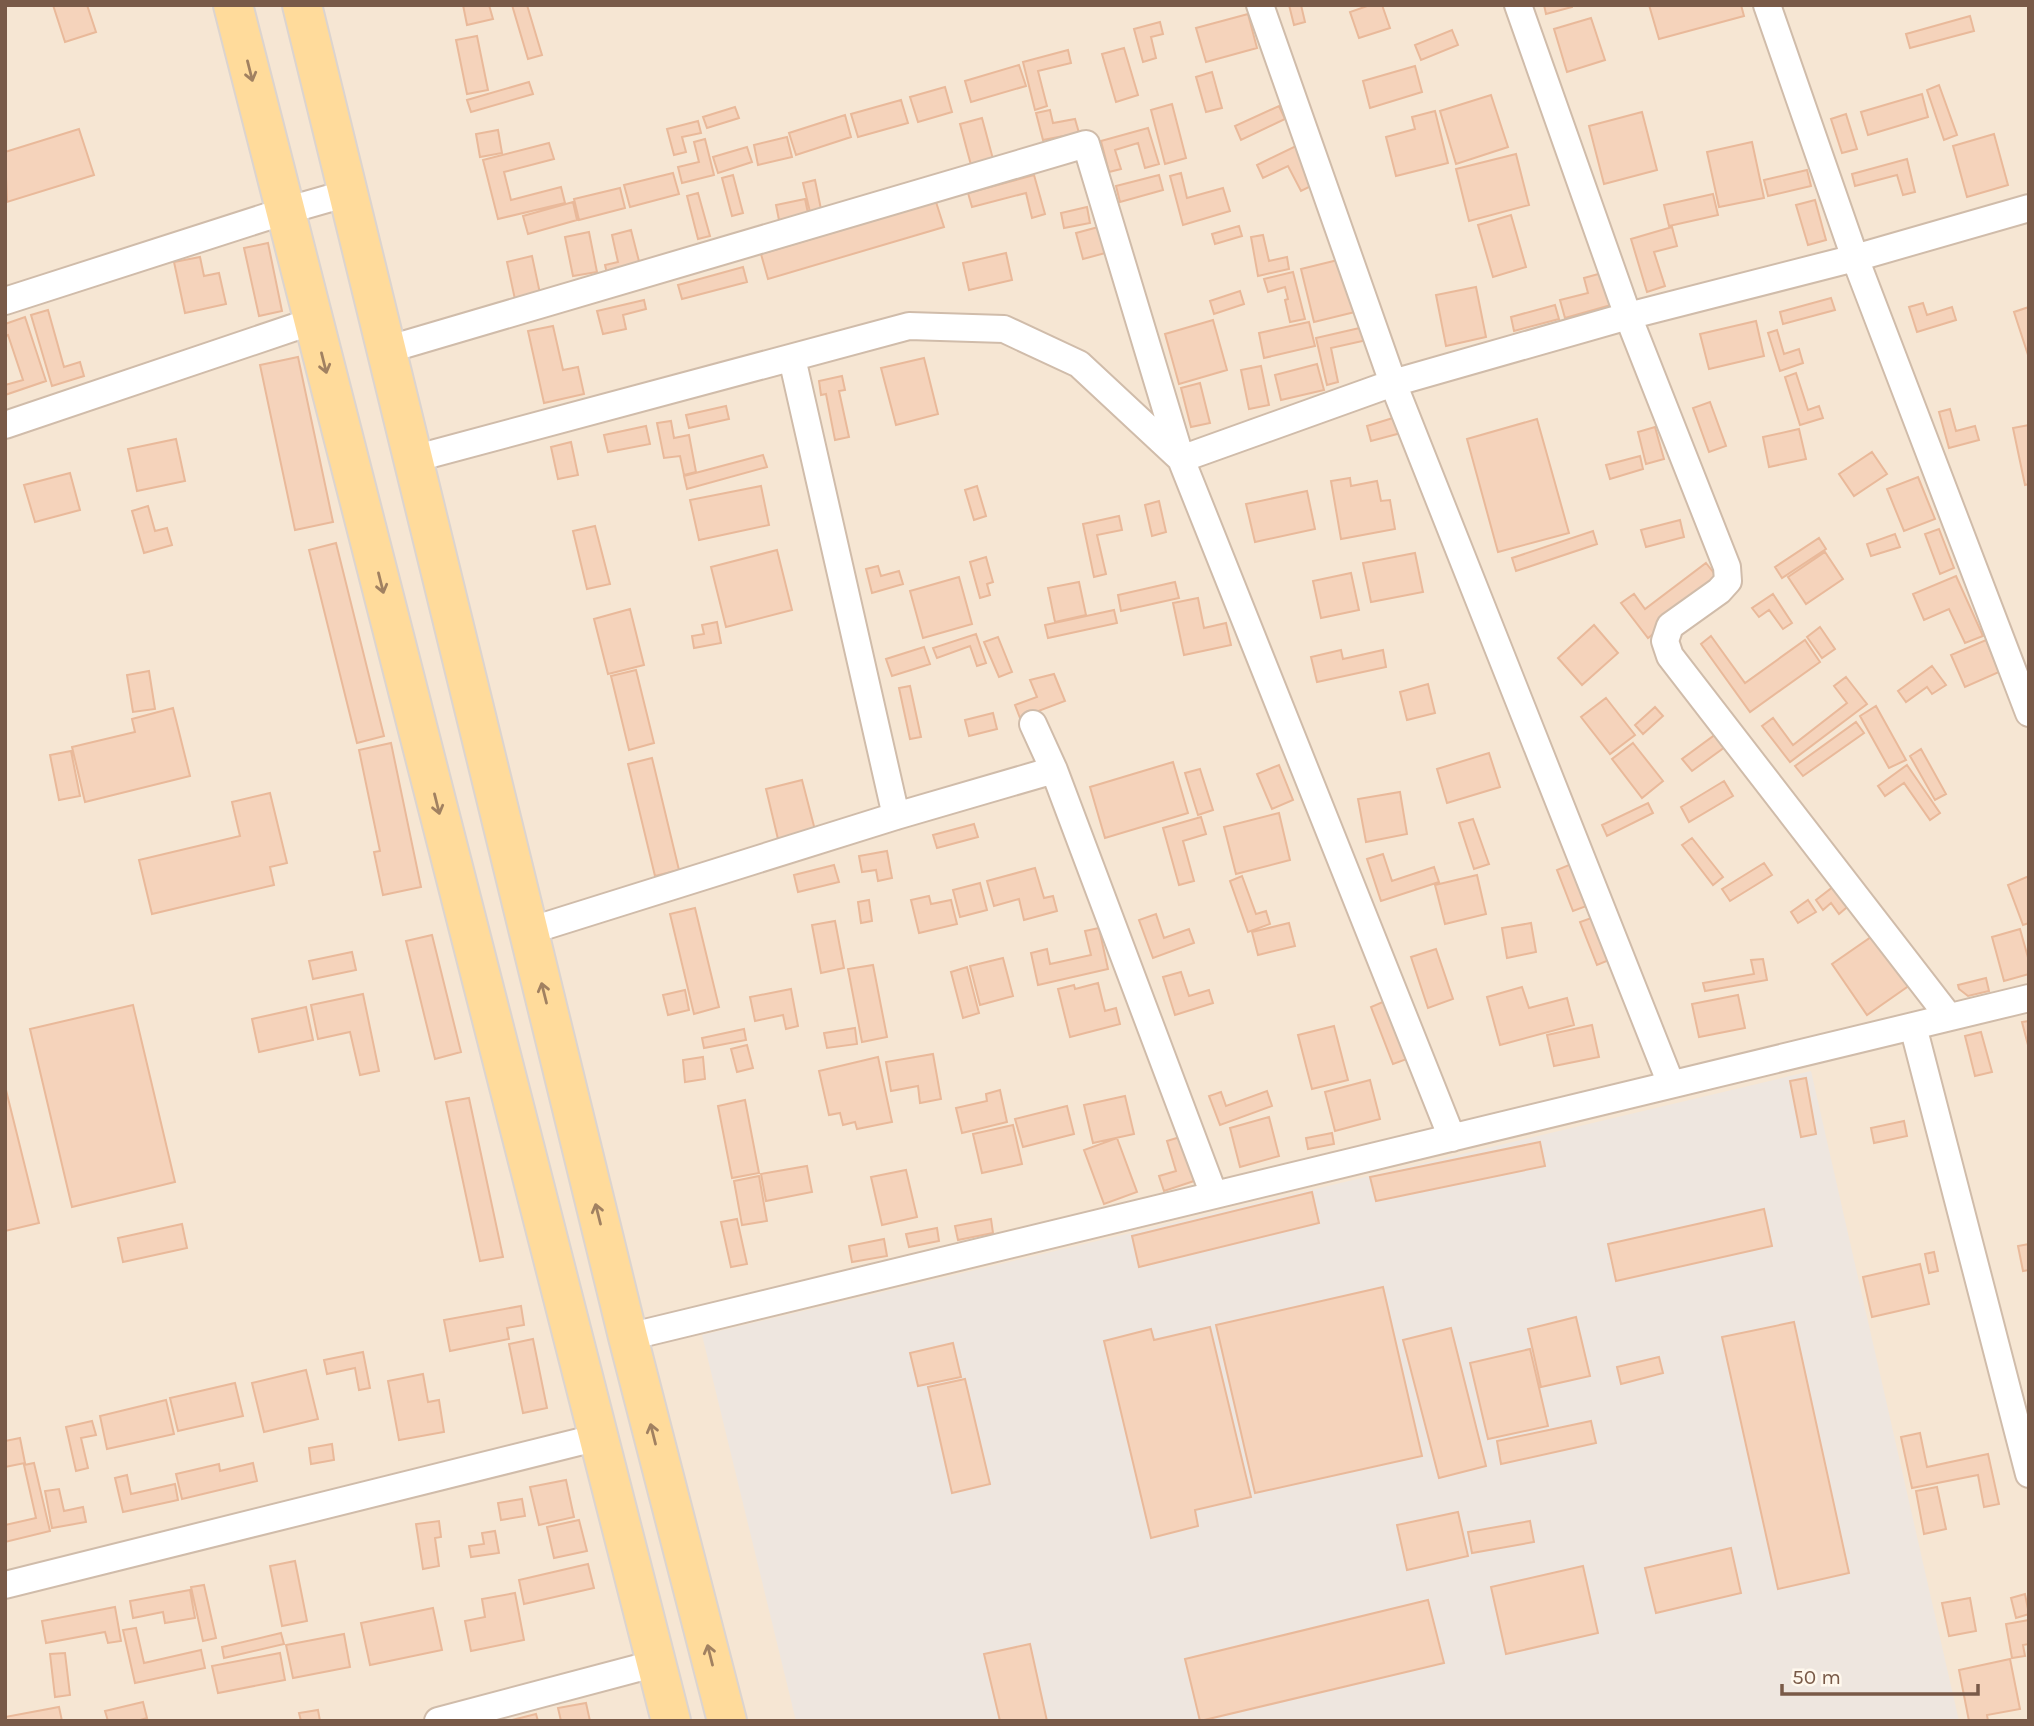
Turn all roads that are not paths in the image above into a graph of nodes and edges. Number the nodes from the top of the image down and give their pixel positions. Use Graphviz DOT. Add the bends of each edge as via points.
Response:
graph roads {
  1 [pos="233,5"];
  2 [pos="303,5"];
  3 [pos="1260,5"];
  4 [pos="1518,5"];
  5 [pos="1767,5"];
  6 [pos="348,193"];
  7 [pos="2029,208"];
  8 [pos="285,211"];
  9 [pos="1855,258"];
  10 [pos="5,301"];
  11 [pos="1628,316"];
  12 [pos="313,321"];
  13 [pos="386,351"];
  14 [pos="792,358"];
  15 [pos="1393,383"];
  16 [pos="5,425"];
  17 [pos="413,459"];
  18 [pos="1181,459"];
  19 [pos="2029,713"];
  20 [pos="1032,724"];
  21 [pos="1054,770"];
  22 [pos="895,816"];
  23 [pos="529,931"];
  24 [pos="2029,998"];
  25 [pos="1949,1017"];
  26 [pos="1913,1026"];
  27 [pos="1671,1084"];
  28 [pos="1452,1138"];
  29 [pos="1214,1195"];
  30 [pos="628,1337"];
  31 [pos="599,1437"];
  32 [pos="2029,1474"];
  33 [pos="5,1585"];
  34 [pos="657,1663"];
  35 [pos="438,1721"];
  36 [pos="671,1721"];
  37 [pos="727,1721"];
  1 -- 8 [label="main road, one-way"];
  2 -- 6 [label="main road"];
  3 -- 15 [label="street"];
  4 -- 11 [label="street"];
  5 -- 9 [label="street"];
  6 -- 8 [label="street"];
  6 -- 13 [label="main road"];
  7 -- 9 [label="street"];
  8 -- 10 [label="street"];
  8 -- 12 [label="main road"];
  9 -- 11 [label="street"];
  9 -- 19 [label="street"];
  11 -- 15 [label="street"];
  11 -- 25 [label="street" via="1727,567 1728,581 1719,591 1670,626 1665,641 1670,656"];
  12 -- 16 [label="street"];
  12 -- 31 [label="main road, one-way"];
  13 -- 17 [label="main road"];
  13 -- 18 [label="street" via="1086,144"];
  14 -- 17 [label="street"];
  14 -- 18 [label="street" via="909,326 1004,329 1079,364"];
  14 -- 22 [label="street"];
  15 -- 18 [label="street"];
  15 -- 27 [label="street"];
  17 -- 23 [label="main road"];
  18 -- 28 [label="street"];
  20 -- 21 [label="street"];
  21 -- 22 [label="street"];
  21 -- 29 [label="street"];
  22 -- 23 [label="street"];
  30 -- 23 [label="main road, one-way"];
  24 -- 25 [label="street"];
  25 -- 26 [label="street"];
  26 -- 27 [label="street"];
  26 -- 32 [label="street"];
  27 -- 28 [label="street"];
  28 -- 29 [label="street"];
  29 -- 30 [label="street"];
  37 -- 30 [label="main road, one-way"];
  31 -- 33 [label="street"];
  31 -- 34 [label="main road"];
  34 -- 35 [label="street"];
  34 -- 36 [label="main road"];
}
